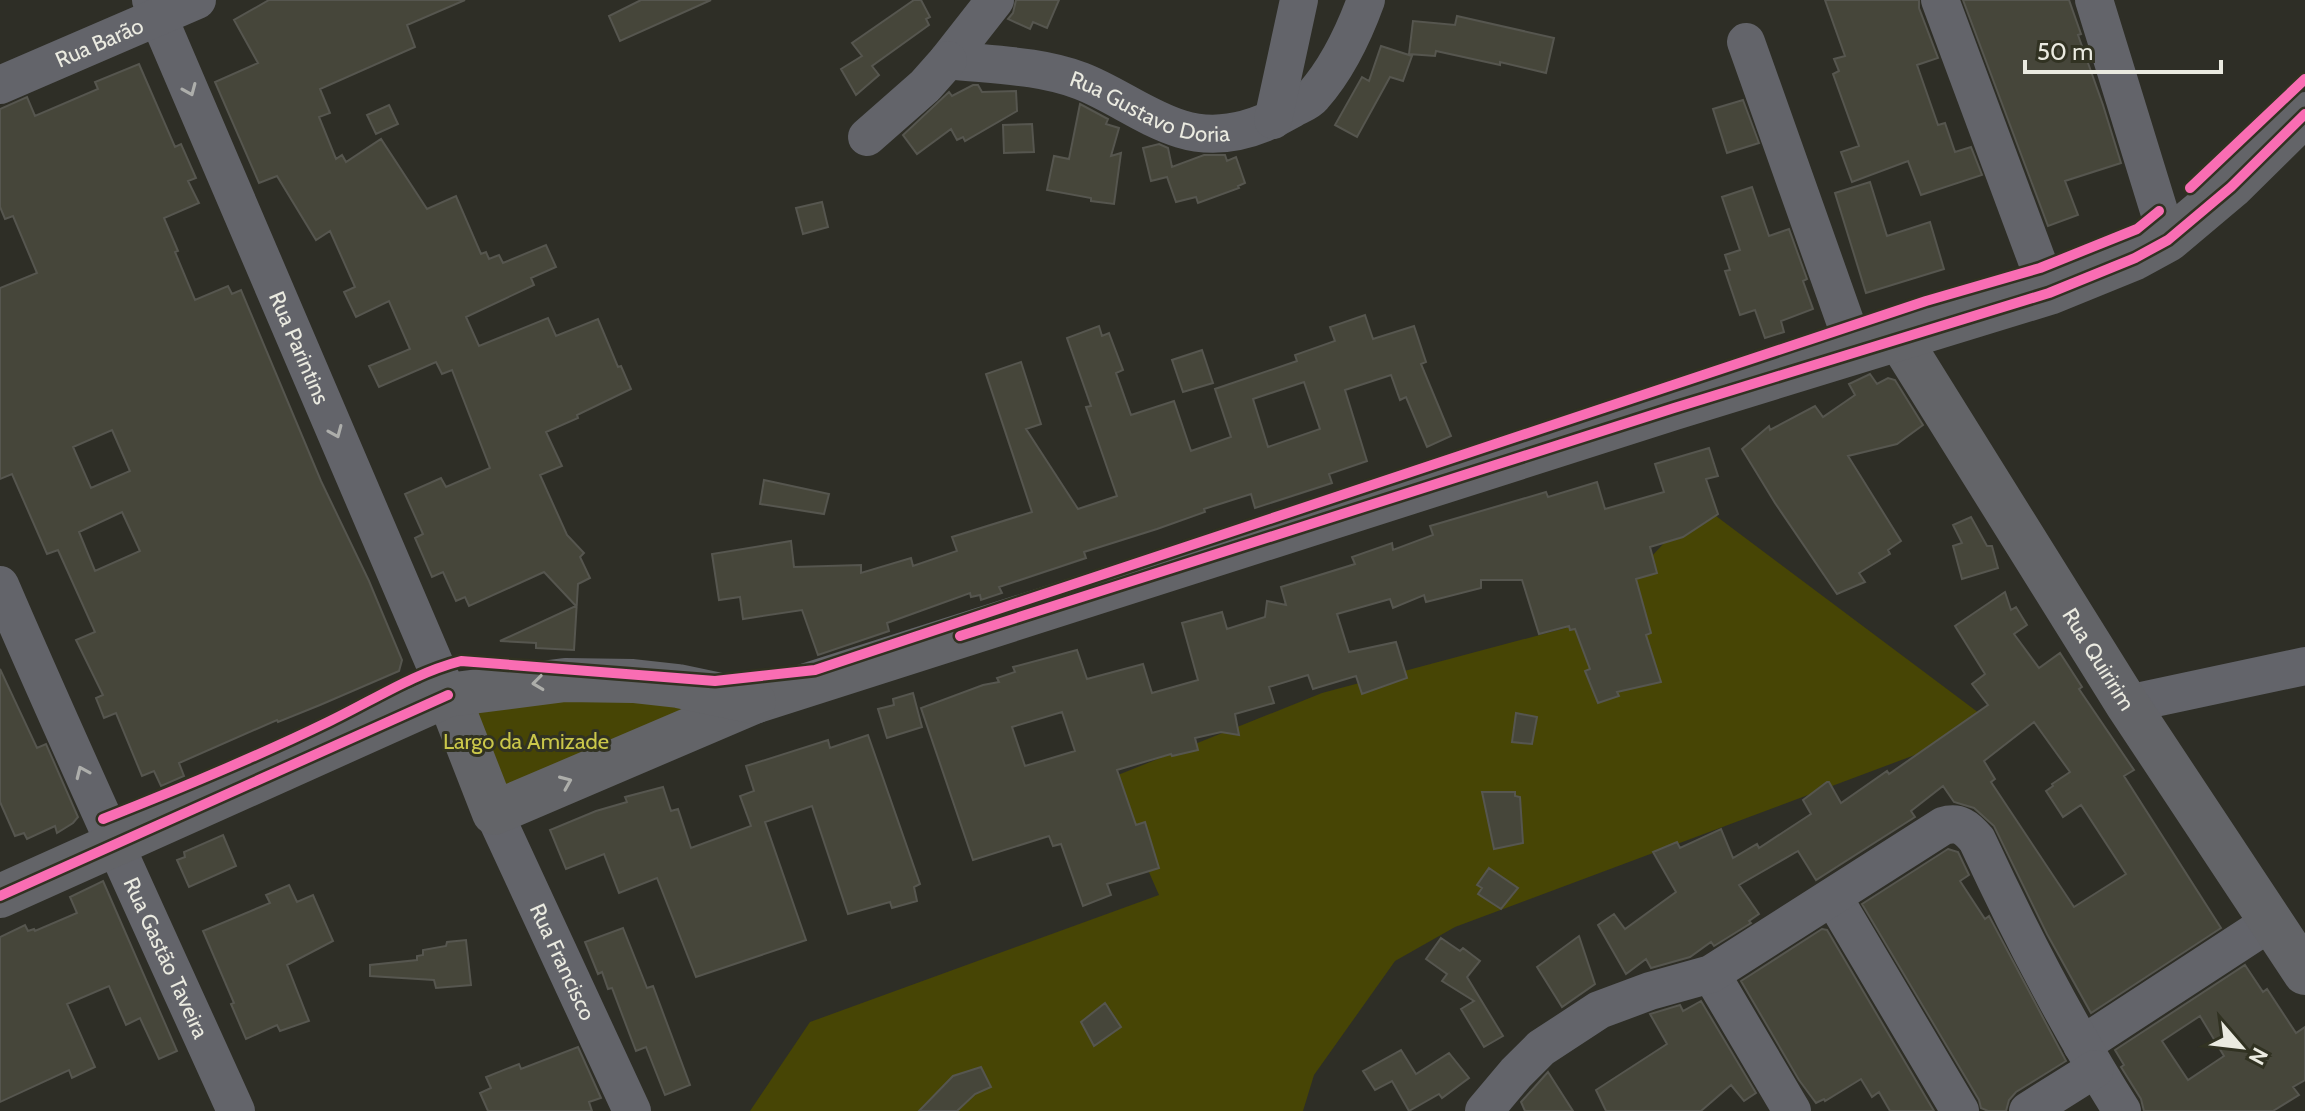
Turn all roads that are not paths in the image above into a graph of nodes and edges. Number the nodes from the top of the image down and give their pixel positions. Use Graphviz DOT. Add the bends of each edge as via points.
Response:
graph roads {
  1 [pos="197,0"];
  2 [pos="995,0"];
  3 [pos="1299,0"];
  4 [pos="1366,0"];
  5 [pos="1940,0"];
  6 [pos="2094,0"];
  7 [pos="155,9"];
  8 [pos="1746,42"];
  9 [pos="948,60"];
  10 [pos="0,85"];
  11 [pos="2305,114"];
  12 [pos="1273,120"];
  13 [pos="867,137"];
  14 [pos="2168,240"];
  15 [pos="2049,293"];
  16 [pos="1900,340"];
  17 [pos="1856,352"];
  18 [pos="0,585"];
  19 [pos="2305,666"];
  20 [pos="448,695"];
  21 [pos="2127,704"];
  22 [pos="703,708"];
  23 [pos="494,813"];
  24 [pos="114,843"];
  25 [pos="0,896"];
  26 [pos="1833,897"];
  27 [pos="2272,921"];
  28 [pos="2305,973"];
  29 [pos="1711,974"];
  30 [pos="2089,1057"];
  31 [pos="1783,1109"];
  32 [pos="236,1111"];
  33 [pos="632,1111"];
  34 [pos="1484,1111"];
  35 [pos="1960,1111"];
  36 [pos="2028,1111"];
  37 [pos="2122,1111"];
  1 -- 7 [label="street, Rua Barão"];
  2 -- 9 [label="street"];
  3 -- 12 [label="street"];
  4 -- 12 [label="street, Rua Gustavo Doria" via="1343,52 1311,98"];
  5 -- 15 [label="street"];
  6 -- 14 [label="street"];
  7 -- 10 [label="street, Rua Barão"];
  7 -- 20 [label="street, Rua Parintins, one-way"];
  8 -- 17 [label="street"];
  9 -- 12 [label="street, Rua Gustavo Doria" via="1043,70 1081,81 1197,133 1248,130"];
  9 -- 13 [label="street"];
  11 -- 14 [label="main road"];
  14 -- 15 [label="main road"];
  15 -- 16 [label="main road"];
  16 -- 17 [label="main road"];
  16 -- 21 [label="main road, Rua Quiririm"];
  17 -- 22 [label="main road" via="754,702"];
  24 -- 18 [label="street, Rua Gastão Taveira, one-way"];
  19 -- 21 [label="street"];
  22 -- 20 [label="main road, one-way" via="678,686 633,681 565,680"];
  20 -- 23 [label="main road"];
  20 -- 24 [label="main road"];
  21 -- 27 [label="main road, Rua Quiririm"];
  23 -- 22 [label="main road, one-way"];
  23 -- 33 [label="street, Rua Francisco"];
  24 -- 25 [label="main road"];
  24 -- 32 [label="street, Rua Gastão Taveira"];
  26 -- 29 [label="street"];
  26 -- 30 [label="street" via="1943,826 1967,828"];
  26 -- 35 [label="street"];
  27 -- 28 [label="main road, Rua Quiririm"];
  27 -- 30 [label="street"];
  29 -- 31 [label="street"];
  29 -- 34 [label="street" via="1599,1010 1541,1048"];
  30 -- 36 [label="street"];
  30 -- 37 [label="street"];
}
